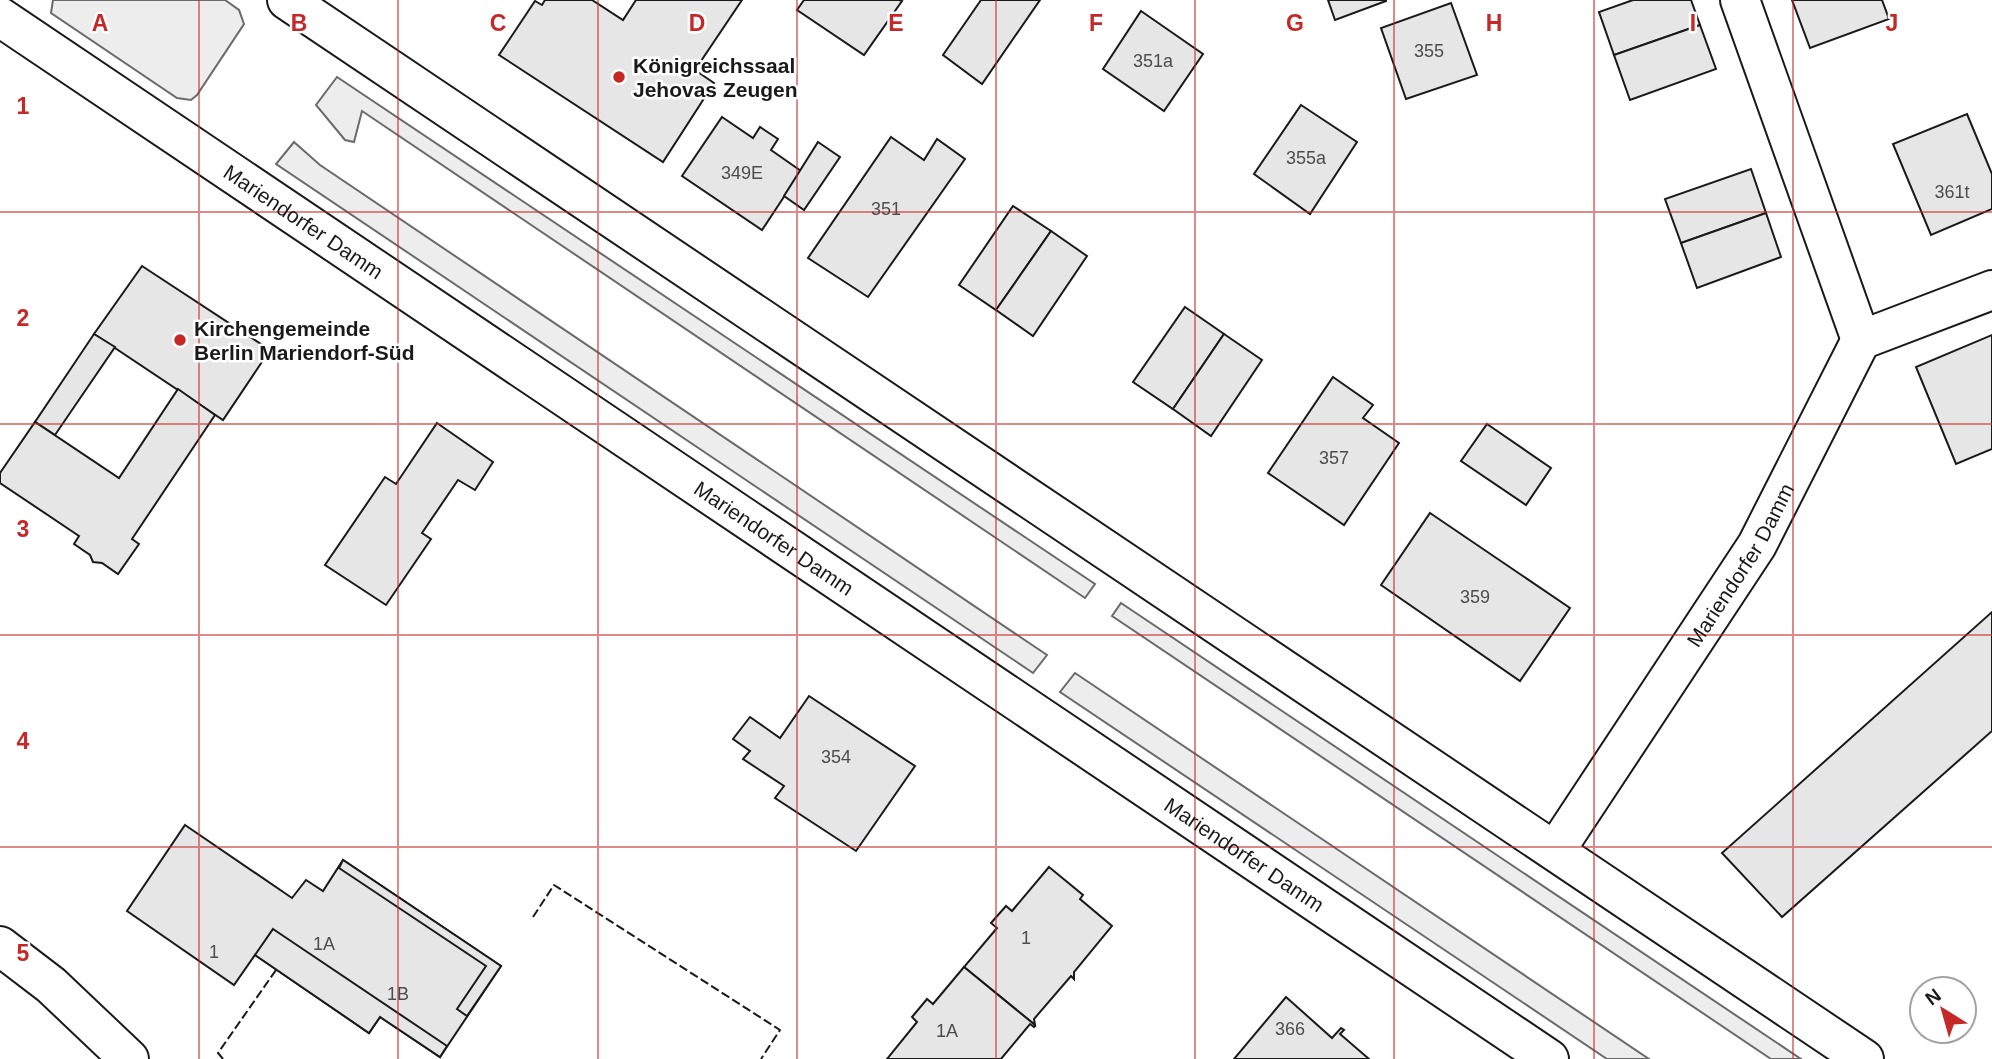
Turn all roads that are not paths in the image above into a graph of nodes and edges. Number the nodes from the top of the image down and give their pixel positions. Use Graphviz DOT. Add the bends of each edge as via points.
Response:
graph roads {
  1 [pos="288,0"];
  2 [pos="1740,0"];
  3 [pos="0,17"];
  4 [pos="1992,290"];
  5 [pos="1861,340"];
  6 [pos="1555,851"];
  7 [pos="0,946"];
  8 [pos="129,1059"];
  9 [pos="1549,1059"];
  10 [pos="1864,1059"];
  1 -- 6 [label="main road"];
  2 -- 5 [label="main road"];
  3 -- 9 [label="main road, Mariendorfer Damm"];
  4 -- 5 [label="main road"];
  5 -- 6 [label="main road, Mariendorfer Damm" via="1757,545"];
  6 -- 10 [label="main road"];
  7 -- 8 [label="main road" via="51,985"];
}
